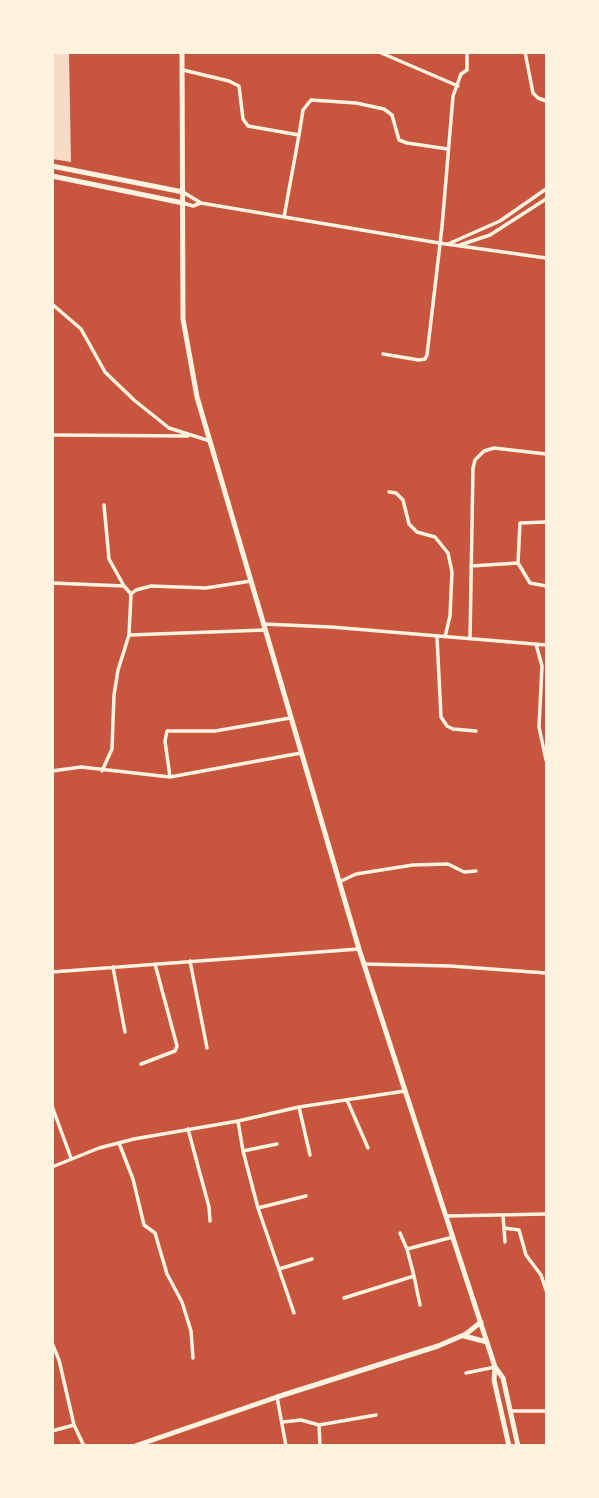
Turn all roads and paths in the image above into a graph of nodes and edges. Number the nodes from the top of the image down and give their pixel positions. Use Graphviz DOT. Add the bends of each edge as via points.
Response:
graph roads {
  1 [pos="182,52"];
  2 [pos="379,52"];
  3 [pos="467,52"];
  4 [pos="526,52"];
  5 [pos="183,70"];
  6 [pos="458,86"];
  7 [pos="547,101"];
  8 [pos="299,135"];
  9 [pos="448,149"];
  10 [pos="52,166"];
  11 [pos="52,176"];
  12 [pos="547,189"];
  13 [pos="183,192"];
  14 [pos="547,199"];
  15 [pos="183,203"];
  16 [pos="201,204"];
  17 [pos="284,217"];
  18 [pos="439,243"];
  19 [pos="448,244"];
  20 [pos="458,246"];
  21 [pos="547,258"];
  22 [pos="52,304"];
  23 [pos="383,354"];
  24 [pos="52,435"];
  25 [pos="194,436"];
  26 [pos="210,441"];
  27 [pos="547,454"];
  28 [pos="389,492"];
  29 [pos="104,505"];
  30 [pos="547,522"];
  31 [pos="517,563"];
  32 [pos="471,566"];
  33 [pos="251,582"];
  34 [pos="52,583"];
  35 [pos="124,586"];
  36 [pos="547,586"];
  37 [pos="131,594"];
  38 [pos="264,627"];
  39 [pos="129,635"];
  40 [pos="437,637"];
  41 [pos="445,637"];
  42 [pos="470,639"];
  43 [pos="536,644"];
  44 [pos="547,645"];
  45 [pos="290,718"];
  46 [pos="476,731"];
  47 [pos="301,753"];
  48 [pos="547,760"];
  49 [pos="52,771"];
  50 [pos="102,771"];
  51 [pos="170,777"];
  52 [pos="476,871"];
  53 [pos="339,882"];
  54 [pos="359,949"];
  55 [pos="190,961"];
  56 [pos="155,964"];
  57 [pos="364,964"];
  58 [pos="113,967"];
  59 [pos="52,972"];
  60 [pos="547,973"];
  61 [pos="125,1032"];
  62 [pos="207,1048"];
  63 [pos="141,1064"];
  64 [pos="405,1091"];
  65 [pos="347,1100"];
  66 [pos="52,1106"];
  67 [pos="299,1107"];
  68 [pos="238,1121"];
  69 [pos="188,1129"];
  70 [pos="119,1143"];
  71 [pos="277,1144"];
  72 [pos="368,1148"];
  73 [pos="243,1152"];
  74 [pos="310,1155"];
  75 [pos="71,1158"];
  76 [pos="52,1167"];
  77 [pos="306,1196"];
  78 [pos="258,1208"];
  79 [pos="547,1214"];
  80 [pos="503,1215"];
  81 [pos="447,1216"];
  82 [pos="209,1221"];
  83 [pos="504,1228"];
  84 [pos="400,1233"];
  85 [pos="453,1237"];
  86 [pos="505,1242"];
  87 [pos="407,1249"];
  88 [pos="312,1259"];
  89 [pos="279,1269"];
  90 [pos="414,1276"];
  91 [pos="547,1290"];
  92 [pos="344,1298"];
  93 [pos="420,1305"];
  94 [pos="293,1313"];
  95 [pos="481,1322"];
  96 [pos="461,1336"];
  97 [pos="487,1342"];
  98 [pos="52,1343"];
  99 [pos="193,1358"];
  100 [pos="495,1367"];
  101 [pos="466,1373"];
  102 [pos="277,1397"];
  103 [pos="547,1410"];
  104 [pos="510,1411"];
  105 [pos="376,1415"];
  106 [pos="283,1422"];
  107 [pos="74,1425"];
  108 [pos="319,1425"];
  109 [pos="52,1431"];
  110 [pos="508,1445"];
  111 [pos="84,1446"];
  112 [pos="135,1446"];
  113 [pos="286,1446"];
  114 [pos="320,1446"];
  115 [pos="518,1446"];
  1 -- 5 [label="main road"];
  2 -- 6 [label="street"];
  3 -- 6 [label="street" via="467,70"];
  4 -- 7 [label="street" via="533,93"];
  5 -- 8 [label="street" via="239,86 248,126"];
  5 -- 13 [label="main road"];
  6 -- 9 [label="street"];
  8 -- 9 [label="street" via="307,103 320,99 384,109 392,114 399,140"];
  8 -- 17 [label="street"];
  9 -- 18 [label="street"];
  10 -- 13 [label="main road"];
  11 -- 15 [label="main road"];
  12 -- 19 [label="street" via="500,221"];
  13 -- 15 [label="main road"];
  13 -- 16 [label="street"];
  14 -- 20 [label="street" via="490,235"];
  15 -- 16 [label="street"];
  15 -- 26 [label="main road" via="184,330"];
  16 -- 17 [label="street"];
  17 -- 18 [label="street"];
  18 -- 19 [label="street"];
  18 -- 23 [label="street" via="425,359"];
  19 -- 20 [label="street"];
  20 -- 21 [label="street"];
  22 -- 25 [label="street" via="81,330 105,372 134,400 169,428"];
  24 -- 25 [label="street"];
  25 -- 26 [label="street"];
  26 -- 33 [label="main road"];
  27 -- 32 [label="street" via="494,449 475,460"];
  28 -- 41 [label="street" via="403,500 408,524 435,537 448,553 452,572"];
  29 -- 35 [label="street" via="109,559"];
  30 -- 31 [label="street" via="520,523"];
  31 -- 32 [label="street"];
  31 -- 36 [label="street" via="530,583"];
  32 -- 42 [label="street"];
  33 -- 37 [label="street" via="206,588 151,586"];
  33 -- 38 [label="main road"];
  34 -- 35 [label="street"];
  35 -- 37 [label="street"];
  37 -- 39 [label="street"];
  38 -- 39 [label="street"];
  38 -- 40 [label="street" via="331,626"];
  38 -- 45 [label="main road"];
  39 -- 50 [label="street" via="114,695 112,749"];
  40 -- 41 [label="street"];
  40 -- 46 [label="street" via="441,717 453,729"];
  41 -- 42 [label="street"];
  42 -- 43 [label="street"];
  43 -- 44 [label="street"];
  43 -- 48 [label="street" via="542,666 539,727"];
  45 -- 47 [label="main road"];
  45 -- 51 [label="street" via="215,731 167,731"];
  47 -- 51 [label="street"];
  47 -- 53 [label="main road"];
  49 -- 50 [label="street" via="71,767"];
  50 -- 51 [label="street"];
  52 -- 53 [label="street" via="464,872 448,864 413,865 356,874"];
  53 -- 54 [label="main road"];
  54 -- 55 [label="street"];
  54 -- 57 [label="main road"];
  55 -- 56 [label="street"];
  55 -- 62 [label="street"];
  56 -- 58 [label="street"];
  56 -- 63 [label="street" via="177,1046 175,1051"];
  57 -- 60 [label="street"];
  57 -- 64 [label="main road"];
  58 -- 59 [label="street"];
  58 -- 61 [label="street"];
  64 -- 65 [label="street"];
  64 -- 81 [label="main road"];
  65 -- 67 [label="street"];
  65 -- 72 [label="street"];
  66 -- 75 [label="street"];
  67 -- 68 [label="street"];
  67 -- 74 [label="street"];
  68 -- 69 [label="street"];
  68 -- 73 [label="street"];
  69 -- 70 [label="street"];
  69 -- 82 [label="street"];
  70 -- 75 [label="street"];
  70 -- 99 [label="street" via="144,1225 155,1233 167,1274 182,1302"];
  71 -- 73 [label="street"];
  73 -- 78 [label="street"];
  75 -- 76 [label="street"];
  77 -- 78 [label="street"];
  78 -- 89 [label="street"];
  79 -- 80 [label="street"];
  80 -- 81 [label="street"];
  80 -- 83 [label="street"];
  81 -- 85 [label="main road"];
  83 -- 86 [label="street"];
  83 -- 91 [label="street" via="519,1230 526,1255"];
  84 -- 87 [label="street"];
  85 -- 87 [label="street"];
  85 -- 95 [label="main road"];
  87 -- 90 [label="street"];
  88 -- 89 [label="street"];
  89 -- 94 [label="street"];
  90 -- 92 [label="street"];
  90 -- 93 [label="street"];
  95 -- 96 [label="main road"];
  95 -- 97 [label="main road"];
  96 -- 97 [label="main road"];
  96 -- 102 [label="main road"];
  97 -- 100 [label="main road"];
  98 -- 107 [label="street"];
  100 -- 101 [label="street"];
  100 -- 104 [label="main road" via="503,1378"];
  100 -- 110 [label="main road"];
  102 -- 106 [label="street"];
  102 -- 112 [label="main road"];
  103 -- 104 [label="street"];
  104 -- 115 [label="main road"];
  105 -- 108 [label="street"];
  106 -- 108 [label="street"];
  106 -- 113 [label="street"];
  107 -- 109 [label="street"];
  107 -- 111 [label="street"];
  108 -- 114 [label="street"];
}
